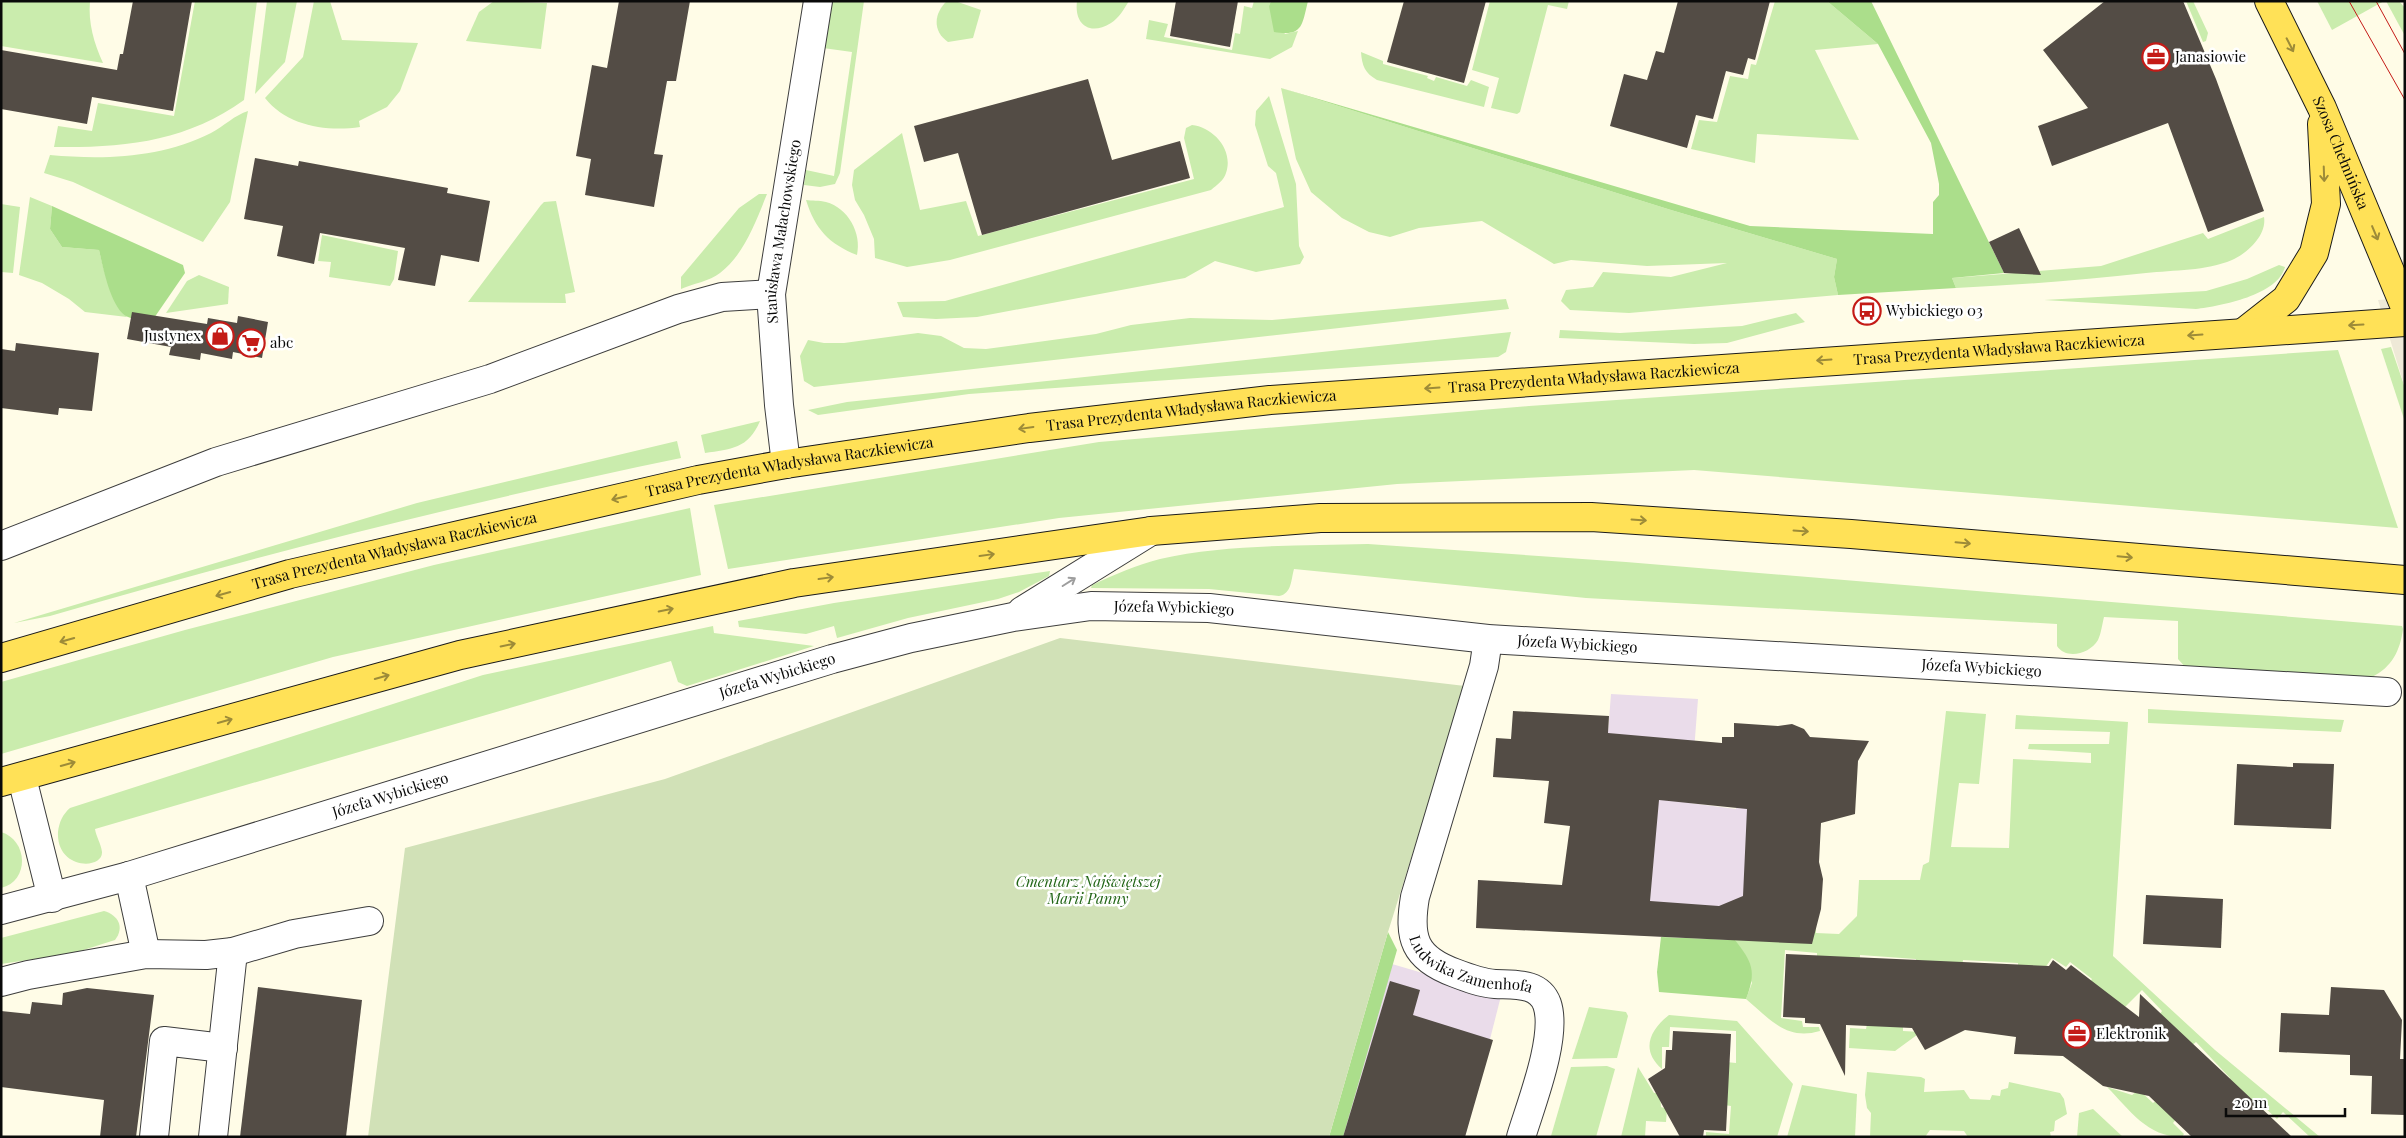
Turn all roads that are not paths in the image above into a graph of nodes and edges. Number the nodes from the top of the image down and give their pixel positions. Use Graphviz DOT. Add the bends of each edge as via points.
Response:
graph roads {
  1 [pos="818,1"];
  2 [pos="2269,1"];
  3 [pos="2322,108"];
  4 [pos="771,294"];
  5 [pos="2405,307"];
  6 [pos="2405,322"];
  7 [pos="2244,332"];
  8 [pos="786,464"];
  9 [pos="1151,531"];
  10 [pos="1,546"];
  11 [pos="2405,580"];
  12 [pos="1013,617"];
  13 [pos="1488,639"];
  14 [pos="1,658"];
  15 [pos="2388,692"];
  16 [pos="11,780"];
  17 [pos="129,876"];
  18 [pos="52,898"];
  19 [pos="1,910"];
  20 [pos="369,921"];
  21 [pos="233,952"];
  22 [pos="146,954"];
  23 [pos="1,982"];
  24 [pos="223,1048"];
  25 [pos="154,1137"];
  26 [pos="213,1137"];
  27 [pos="1521,1137"];
  1 -- 4 [label="street, Stanisława Małachowskiego"];
  2 -- 3 [label="main road, Szosa Chełmińska, one-way"];
  3 -- 5 [label="main road, Szosa Chełmińska, one-way"];
  3 -- 7 [label="main road, one-way" via="2326,204 2314,253 2286,299"];
  4 -- 8 [label="street, Stanisława Małachowskiego"];
  4 -- 10 [label="street" via="722,296 678,308 490,379 216,462"];
  6 -- 7 [label="main road, Trasa Prezydenta Władysława Raczkiewicza, one-way"];
  7 -- 8 [label="main road, Trasa Prezydenta Władysława Raczkiewicza, one-way" via="1270,400 1029,428"];
  8 -- 14 [label="main road, Trasa Prezydenta Władysława Raczkiewicza, one-way" via="688,482 290,574"];
  9 -- 11 [label="main road, one-way" via="1320,518 1591,517 1861,535"];
  12 -- 9 [label="street, one-way"];
  16 -- 9 [label="main road, one-way" via="460,656 674,609 794,583"];
  12 -- 13 [label="street, Józefa Wybickiego" via="1091,606 1209,608"];
  12 -- 17 [label="street, Józefa Wybickiego" via="911,638 832,659"];
  13 -- 15 [label="street, Józefa Wybickiego"];
  13 -- 27 [label="street, Ludwika Zamenhofa" via="1484,666 1416,897 1412,922 1418,950 1434,965 1476,980 1528,986 1544,997 1550,1016 1548,1044"];
  16 -- 18 [label="street"];
  17 -- 18 [label="street, Józefa Wybickiego"];
  17 -- 22 [label="street"];
  18 -- 19 [label="street, Józefa Wybickiego"];
  20 -- 21 [label="street" via="294,934"];
  21 -- 22 [label="street"];
  21 -- 24 [label="street"];
  22 -- 23 [label="street"];
  24 -- 25 [label="street" via="164,1042"];
  24 -- 26 [label="street"];
}
